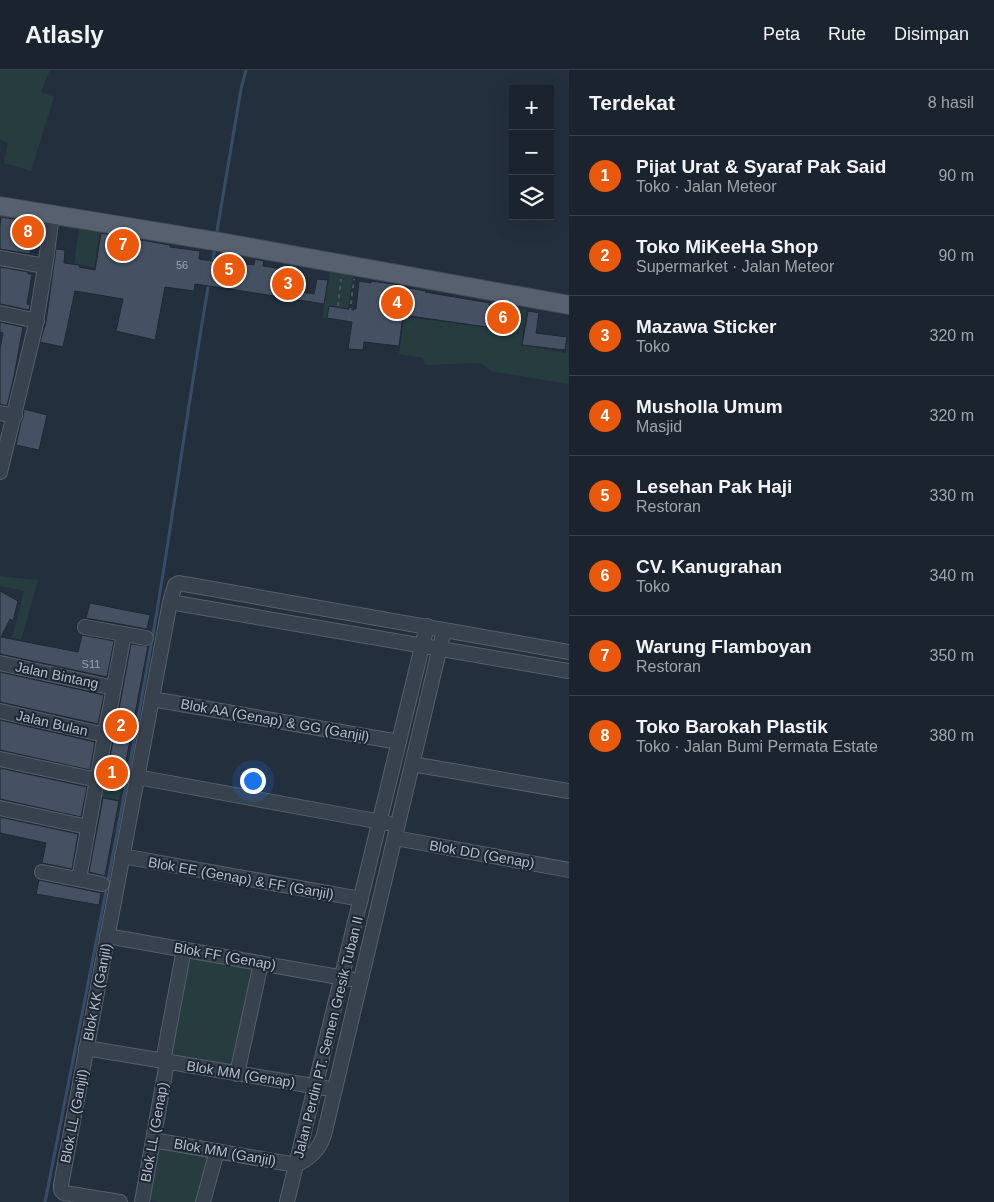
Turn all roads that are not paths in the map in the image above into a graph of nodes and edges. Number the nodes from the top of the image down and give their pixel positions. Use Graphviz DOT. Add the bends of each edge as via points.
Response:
graph roads {
  1 [pos="0,206"];
  2 [pos="49,213"];
  3 [pos="0,258"];
  4 [pos="42,265"];
  5 [pos="569,305"];
  6 [pos="0,313"];
  7 [pos="33,320"];
  8 [pos="8,414"];
  9 [pos="0,448"];
  10 [pos="1,466"];
  11 [pos="170,602"];
  12 [pos="291,603"];
  13 [pos="287,622"];
  14 [pos="426,626"];
  15 [pos="85,627"];
  16 [pos="444,630"];
  17 [pos="124,634"];
  18 [pos="146,638"];
  19 [pos="422,646"];
  20 [pos="440,649"];
  21 [pos="569,652"];
  22 [pos="0,663"];
  23 [pos="569,671"];
  24 [pos="114,688"];
  25 [pos="152,698"];
  26 [pos="0,711"];
  27 [pos="105,735"];
  28 [pos="399,742"];
  29 [pos="0,759"];
  30 [pos="412,764"];
  31 [pos="137,777"];
  32 [pos="96,780"];
  33 [pos="569,790"];
  34 [pos="0,808"];
  35 [pos="380,821"];
  36 [pos="88,826"];
  37 [pos="396,831"];
  38 [pos="122,856"];
  39 [pos="569,870"];
  40 [pos="42,872"];
  41 [pos="79,879"];
  42 [pos="102,884"];
  43 [pos="361,899"];
  44 [pos="107,936"];
  45 [pos="184,949"];
  46 [pos="261,963"];
  47 [pos="342,977"];
  48 [pos="361,980"];
  49 [pos="86,1048"];
  50 [pos="165,1062"];
  51 [pos="237,1074"];
  52 [pos="315,1087"];
  53 [pos="335,1090"];
  54 [pos="153,1140"];
  55 [pos="217,1151"];
  56 [pos="296,1165"];
  57 [pos="120,1202"];
  58 [pos="142,1202"];
  59 [pos="203,1202"];
  60 [pos="287,1202"];
  1 -- 2 [label="main road"];
  2 -- 4 [label="street"];
  2 -- 5 [label="main road"];
  3 -- 4 [label="street"];
  4 -- 7 [label="street"];
  6 -- 7 [label="street"];
  7 -- 8 [label="street"];
  8 -- 9 [label="street"];
  8 -- 10 [label="street"];
  11 -- 12 [label="street" via="174,586 180,583"];
  11 -- 13 [label="street"];
  11 -- 25 [label="street, Blok KK (Ganjil)"];
  12 -- 13 [label="street"];
  12 -- 14 [label="street"];
  13 -- 19 [label="street"];
  14 -- 16 [label="street"];
  14 -- 19 [label="street, Jalan Perdin PT. Semen Gresik Tuban II"];
  15 -- 17 [label="street"];
  16 -- 20 [label="street, Jalan Perdin PT. Semen Gresik Tuban II"];
  16 -- 21 [label="street"];
  17 -- 18 [label="street"];
  17 -- 24 [label="street"];
  19 -- 20 [label="street"];
  19 -- 28 [label="street, Jalan Perdin PT. Semen Gresik Tuban II"];
  20 -- 23 [label="street"];
  20 -- 30 [label="street, Jalan Perdin PT. Semen Gresik Tuban II"];
  22 -- 24 [label="street, Jalan Bintang"];
  24 -- 27 [label="street"];
  25 -- 28 [label="street, Blok AA (Genap) & GG (Ganjil)"];
  25 -- 31 [label="street, Blok KK (Ganjil)"];
  26 -- 27 [label="street, Jalan Bulan"];
  27 -- 32 [label="street"];
  28 -- 35 [label="street, Jalan Perdin PT. Semen Gresik Tuban II"];
  29 -- 32 [label="street"];
  30 -- 33 [label="street"];
  30 -- 37 [label="street, Jalan Perdin PT. Semen Gresik Tuban II"];
  31 -- 35 [label="street, Blok DD (Genap)"];
  31 -- 38 [label="street, Blok KK (Ganjil)"];
  32 -- 36 [label="street"];
  34 -- 36 [label="street"];
  35 -- 37 [label="street, Blok DD (Genap)"];
  35 -- 43 [label="street, Jalan Perdin PT. Semen Gresik Tuban II"];
  36 -- 41 [label="street"];
  37 -- 39 [label="street, Blok DD (Genap)"];
  37 -- 48 [label="street, Jalan Perdin PT. Semen Gresik Tuban II"];
  38 -- 43 [label="street, Blok EE (Genap) & FF (Ganjil)"];
  38 -- 44 [label="street, Blok KK (Ganjil)"];
  40 -- 41 [label="street"];
  41 -- 42 [label="street"];
  43 -- 47 [label="street, Jalan Perdin PT. Semen Gresik Tuban II"];
  44 -- 45 [label="street, Blok FF (Genap)"];
  44 -- 49 [label="street, Blok KK (Ganjil)"];
  45 -- 46 [label="street, Blok FF (Genap)"];
  45 -- 50 [label="street, Blok LL (Genap)"];
  46 -- 47 [label="street, Blok FF (Genap)"];
  46 -- 51 [label="street"];
  47 -- 48 [label="street, Blok FF (Genap)"];
  47 -- 52 [label="street, Jalan Perdin PT. Semen Gresik Tuban II"];
  48 -- 53 [label="street, Jalan Perdin PT. Semen Gresik Tuban II"];
  49 -- 50 [label="street, Blok MM (Genap)"];
  49 -- 57 [label="street, Blok LL (Ganjil)" via="60,1189"];
  50 -- 51 [label="street, Blok MM (Genap)"];
  50 -- 54 [label="street, Blok LL (Genap)"];
  51 -- 52 [label="street, Blok MM (Genap)"];
  52 -- 53 [label="street, Blok MM (Genap)"];
  52 -- 56 [label="street, Jalan Perdin PT. Semen Gresik Tuban II"];
  53 -- 56 [label="street, Jalan Perdin PT. Semen Gresik Tuban II" via="318,1149"];
  54 -- 55 [label="street, Blok MM (Ganjil)"];
  54 -- 58 [label="street, Blok LL (Genap)"];
  55 -- 56 [label="street, Blok MM (Ganjil)"];
  55 -- 59 [label="street"];
  56 -- 60 [label="street"];
}
